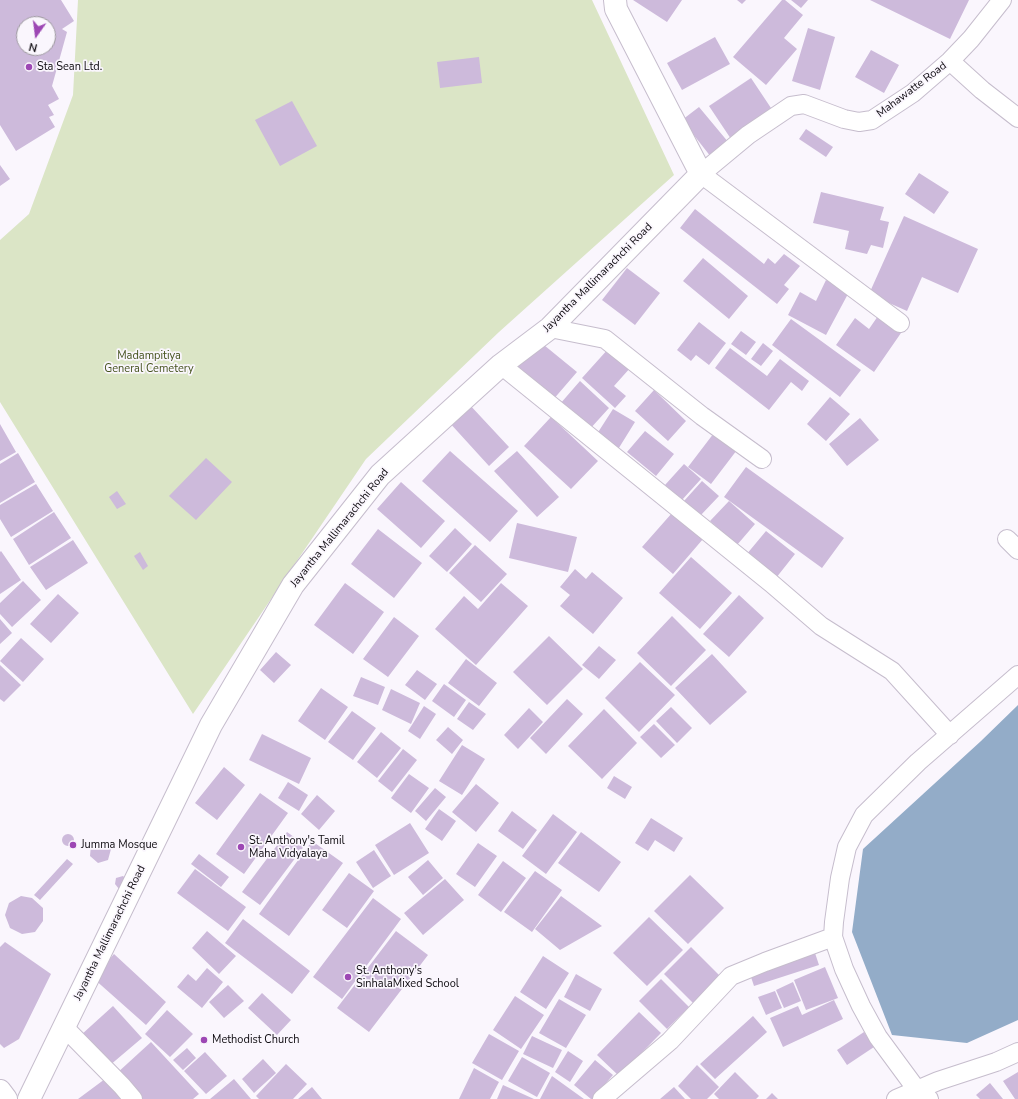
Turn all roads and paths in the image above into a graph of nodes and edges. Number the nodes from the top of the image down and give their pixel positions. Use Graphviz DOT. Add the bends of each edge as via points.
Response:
graph roads {
  1 [pos="614,0"];
  2 [pos="1002,0"];
  3 [pos="950,61"];
  4 [pos="1018,118"];
  5 [pos="701,174"];
  6 [pos="900,323"];
  7 [pos="550,328"];
  8 [pos="501,365"];
  9 [pos="762,459"];
  10 [pos="1018,675"];
  11 [pos="950,735"];
  12 [pos="833,937"];
  13 [pos="64,1027"];
  14 [pos="1018,1052"];
  15 [pos="0,1091"];
  16 [pos="923,1094"];
  17 [pos="6,1099"];
  18 [pos="29,1099"];
  19 [pos="133,1099"];
  20 [pos="602,1099"];
  21 [pos="896,1099"];
  1 -- 5 [label="street" via="616,9"];
  2 -- 3 [label="street, Mahawatte Road"];
  3 -- 4 [label="street"];
  3 -- 5 [label="street, Mahawatte Road" via="913,92 872,120 859,122 844,119 804,104 791,106 748,135"];
  5 -- 6 [label="street"];
  5 -- 7 [label="street, Jayantha Mallimarachchi Road"];
  7 -- 8 [label="street, Jayantha Mallimarachchi Road"];
  7 -- 9 [label="street" via="605,339 689,407"];
  8 -- 11 [label="street" via="736,554 821,626 892,671"];
  8 -- 13 [label="street, Jayantha Mallimarachchi Road" via="380,476 293,585 211,725"];
  10 -- 11 [label="street"];
  11 -- 12 [label="street" via="918,762 864,815 847,847 840,878"];
  12 -- 16 [label="street" via="844,969 878,1037"];
  12 -- 20 [label="street" via="731,976 670,1042"];
  13 -- 18 [label="street, Jayantha Mallimarachchi Road"];
  13 -- 19 [label="street"];
  14 -- 16 [label="street" via="938,1081"];
  15 -- 17 [label="street"];
  16 -- 21 [label="street"];
}
